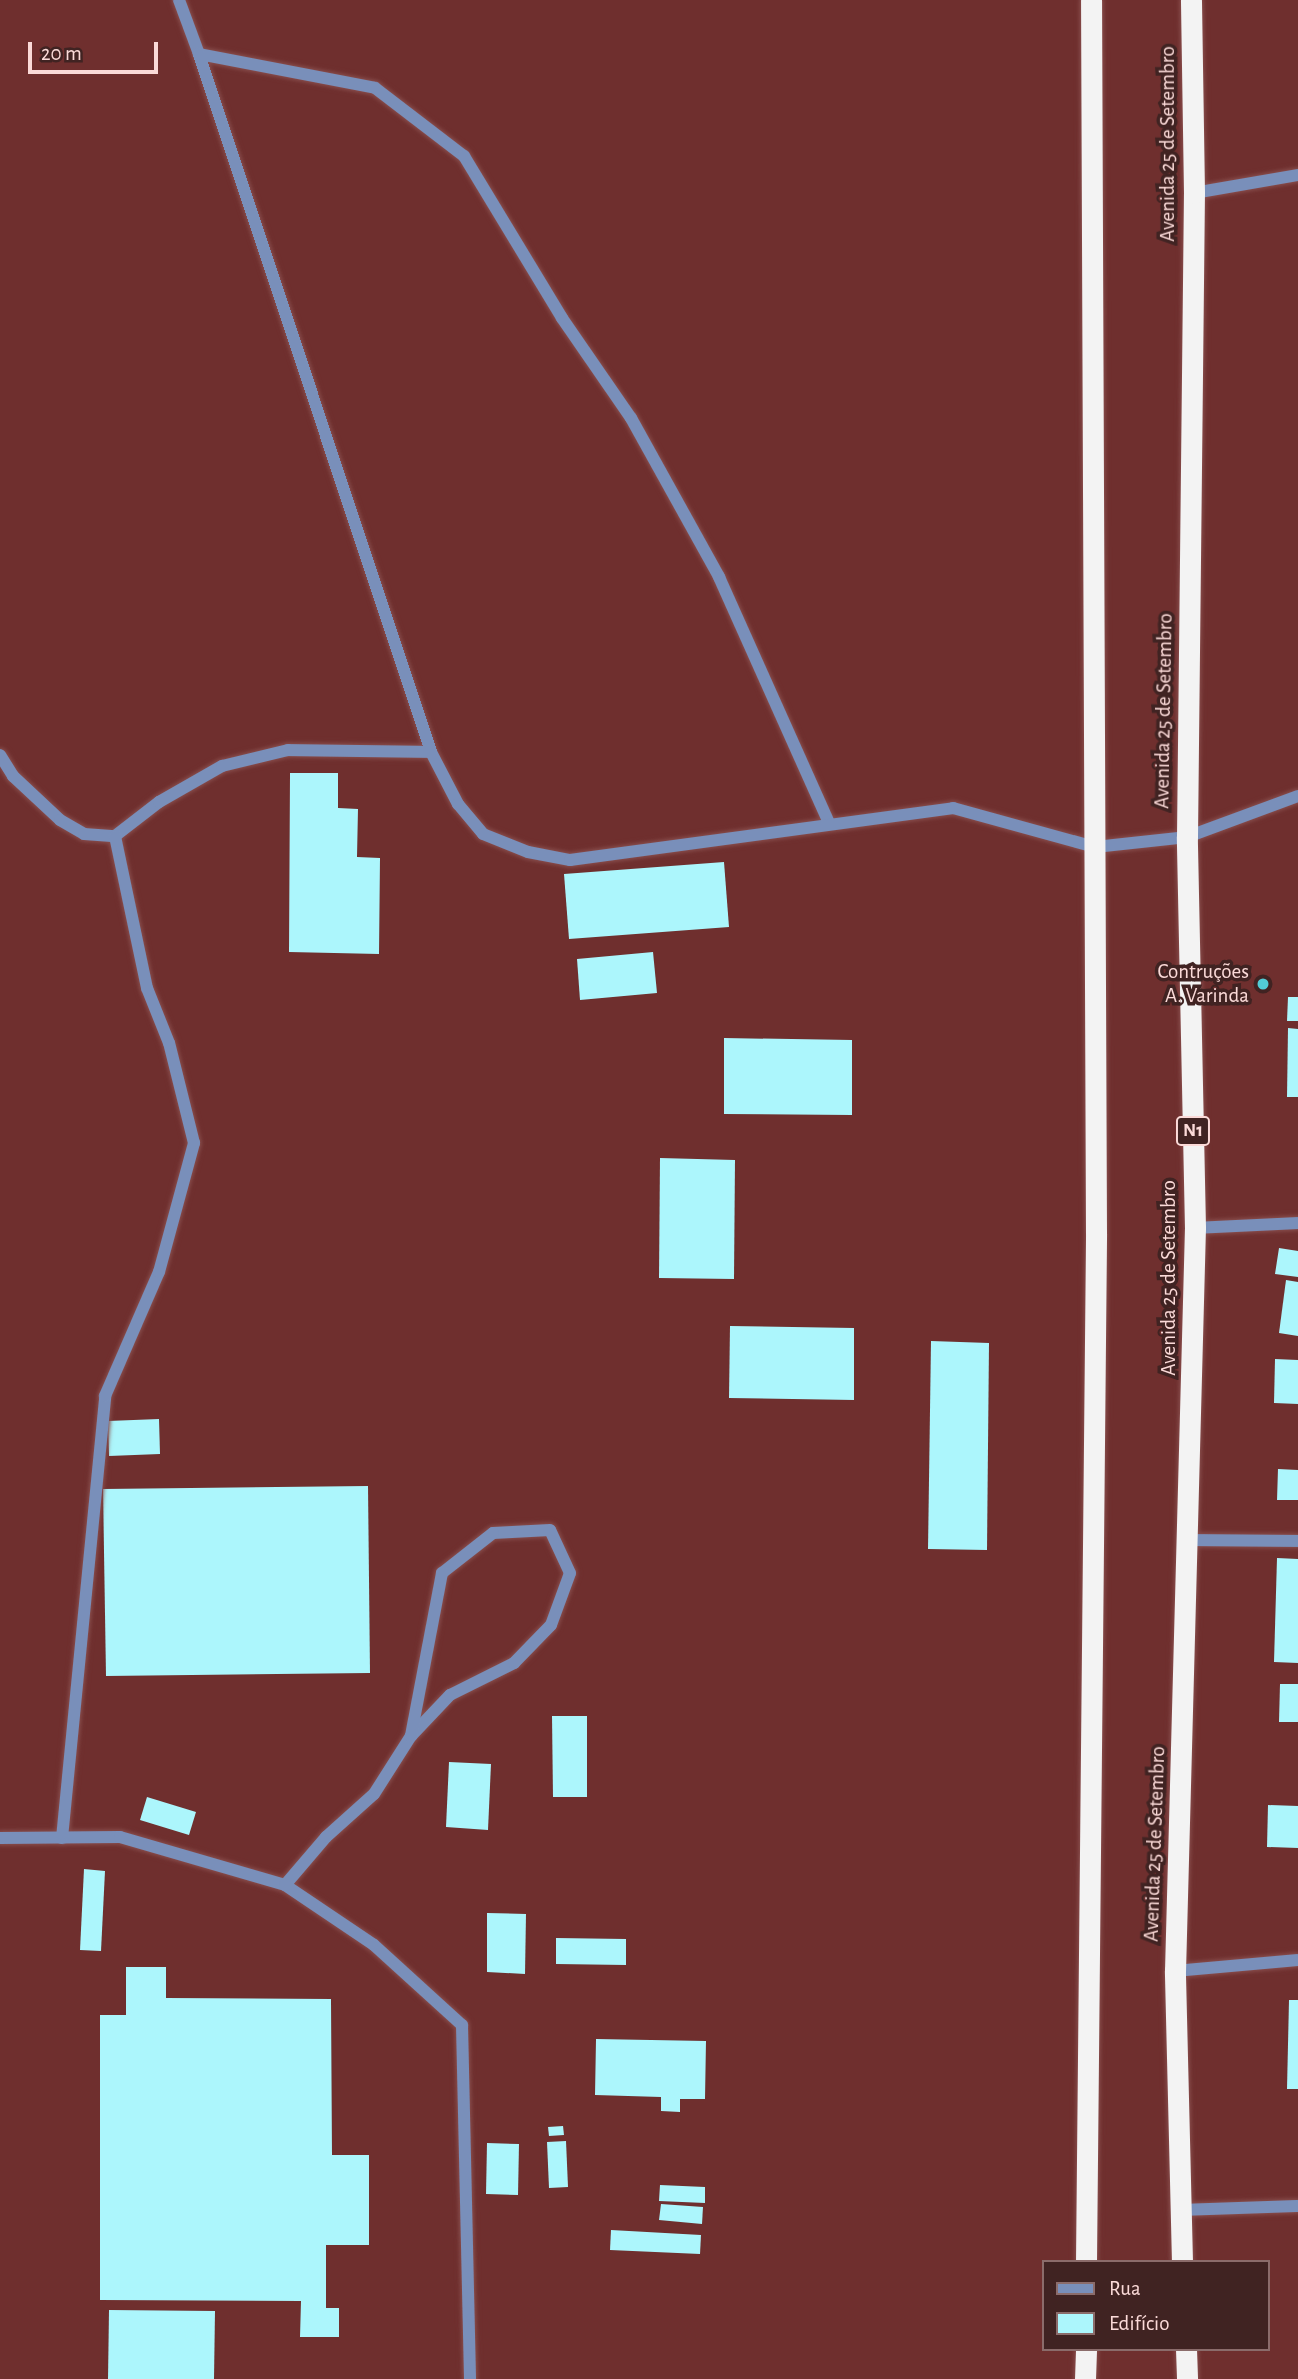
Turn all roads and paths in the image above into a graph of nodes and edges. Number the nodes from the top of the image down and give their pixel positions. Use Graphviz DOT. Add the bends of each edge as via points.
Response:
graph roads {
  1 [pos="179,0"];
  2 [pos="1091,0"];
  3 [pos="1191,0"];
  4 [pos="200,54"];
  5 [pos="1298,175"];
  6 [pos="1194,193"];
  7 [pos="431,752"];
  8 [pos="0,755"];
  9 [pos="1298,796"];
  10 [pos="829,823"];
  11 [pos="115,836"];
  12 [pos="1187,838"];
  13 [pos="1095,847"];
  14 [pos="1298,1223"];
  15 [pos="1195,1228"];
  16 [pos="1190,1540"];
  17 [pos="1298,1541"];
  18 [pos="411,1737"];
  19 [pos="0,1838"];
  20 [pos="62,1838"];
  21 [pos="285,1885"];
  22 [pos="1298,1960"];
  23 [pos="1175,1971"];
  24 [pos="1298,2206"];
  25 [pos="1179,2210"];
  26 [pos="1086,2260"];
  27 [pos="1182,2260"];
  28 [pos="1086,2351"];
  29 [pos="1186,2351"];
  30 [pos="470,2379"];
  31 [pos="1085,2379"];
  32 [pos="1187,2379"];
  1 -- 4 [label="street"];
  2 -- 13 [label="highway"];
  3 -- 6 [label="highway, Avenida 25 de Setembro / N1"];
  4 -- 7 [label="street"];
  4 -- 10 [label="street" via="375,88 464,156 562,318 632,418 719,577"];
  5 -- 6 [label="street"];
  6 -- 12 [label="highway, Avenida 25 de Setembro / N1"];
  7 -- 10 [label="street" via="458,804 483,834 528,852 570,860"];
  7 -- 11 [label="street" via="288,750 222,766 159,802"];
  8 -- 11 [label="street" via="13,776 60,820 84,834"];
  9 -- 12 [label="street"];
  10 -- 13 [label="street" via="953,808"];
  11 -- 20 [label="street" via="144,975 169,1043 194,1143 159,1272 105,1396"];
  12 -- 13 [label="street"];
  12 -- 15 [label="highway, Avenida 25 de Setembro / N1"];
  13 -- 26 [label="highway"];
  14 -- 15 [label="street"];
  15 -- 16 [label="highway, Avenida 25 de Setembro / N1"];
  16 -- 17 [label="street"];
  16 -- 23 [label="highway, Avenida 25 de Setembro / N1"];
  18 -- 18 [label="street" via="450,1695 514,1663 551,1625 570,1573 550,1530 493,1533 442,1573"];
  18 -- 21 [label="street" via="374,1794 326,1837"];
  19 -- 20 [label="street"];
  20 -- 21 [label="street" via="120,1837"];
  21 -- 30 [label="street" via="374,1945 461,2025"];
  22 -- 23 [label="street"];
  23 -- 25 [label="highway, Avenida 25 de Setembro / N1"];
  24 -- 25 [label="street"];
  25 -- 27 [label="highway, Avenida 25 de Setembro / N1"];
  28 -- 31 [label="highway"];
  29 -- 32 [label="highway"];
}
